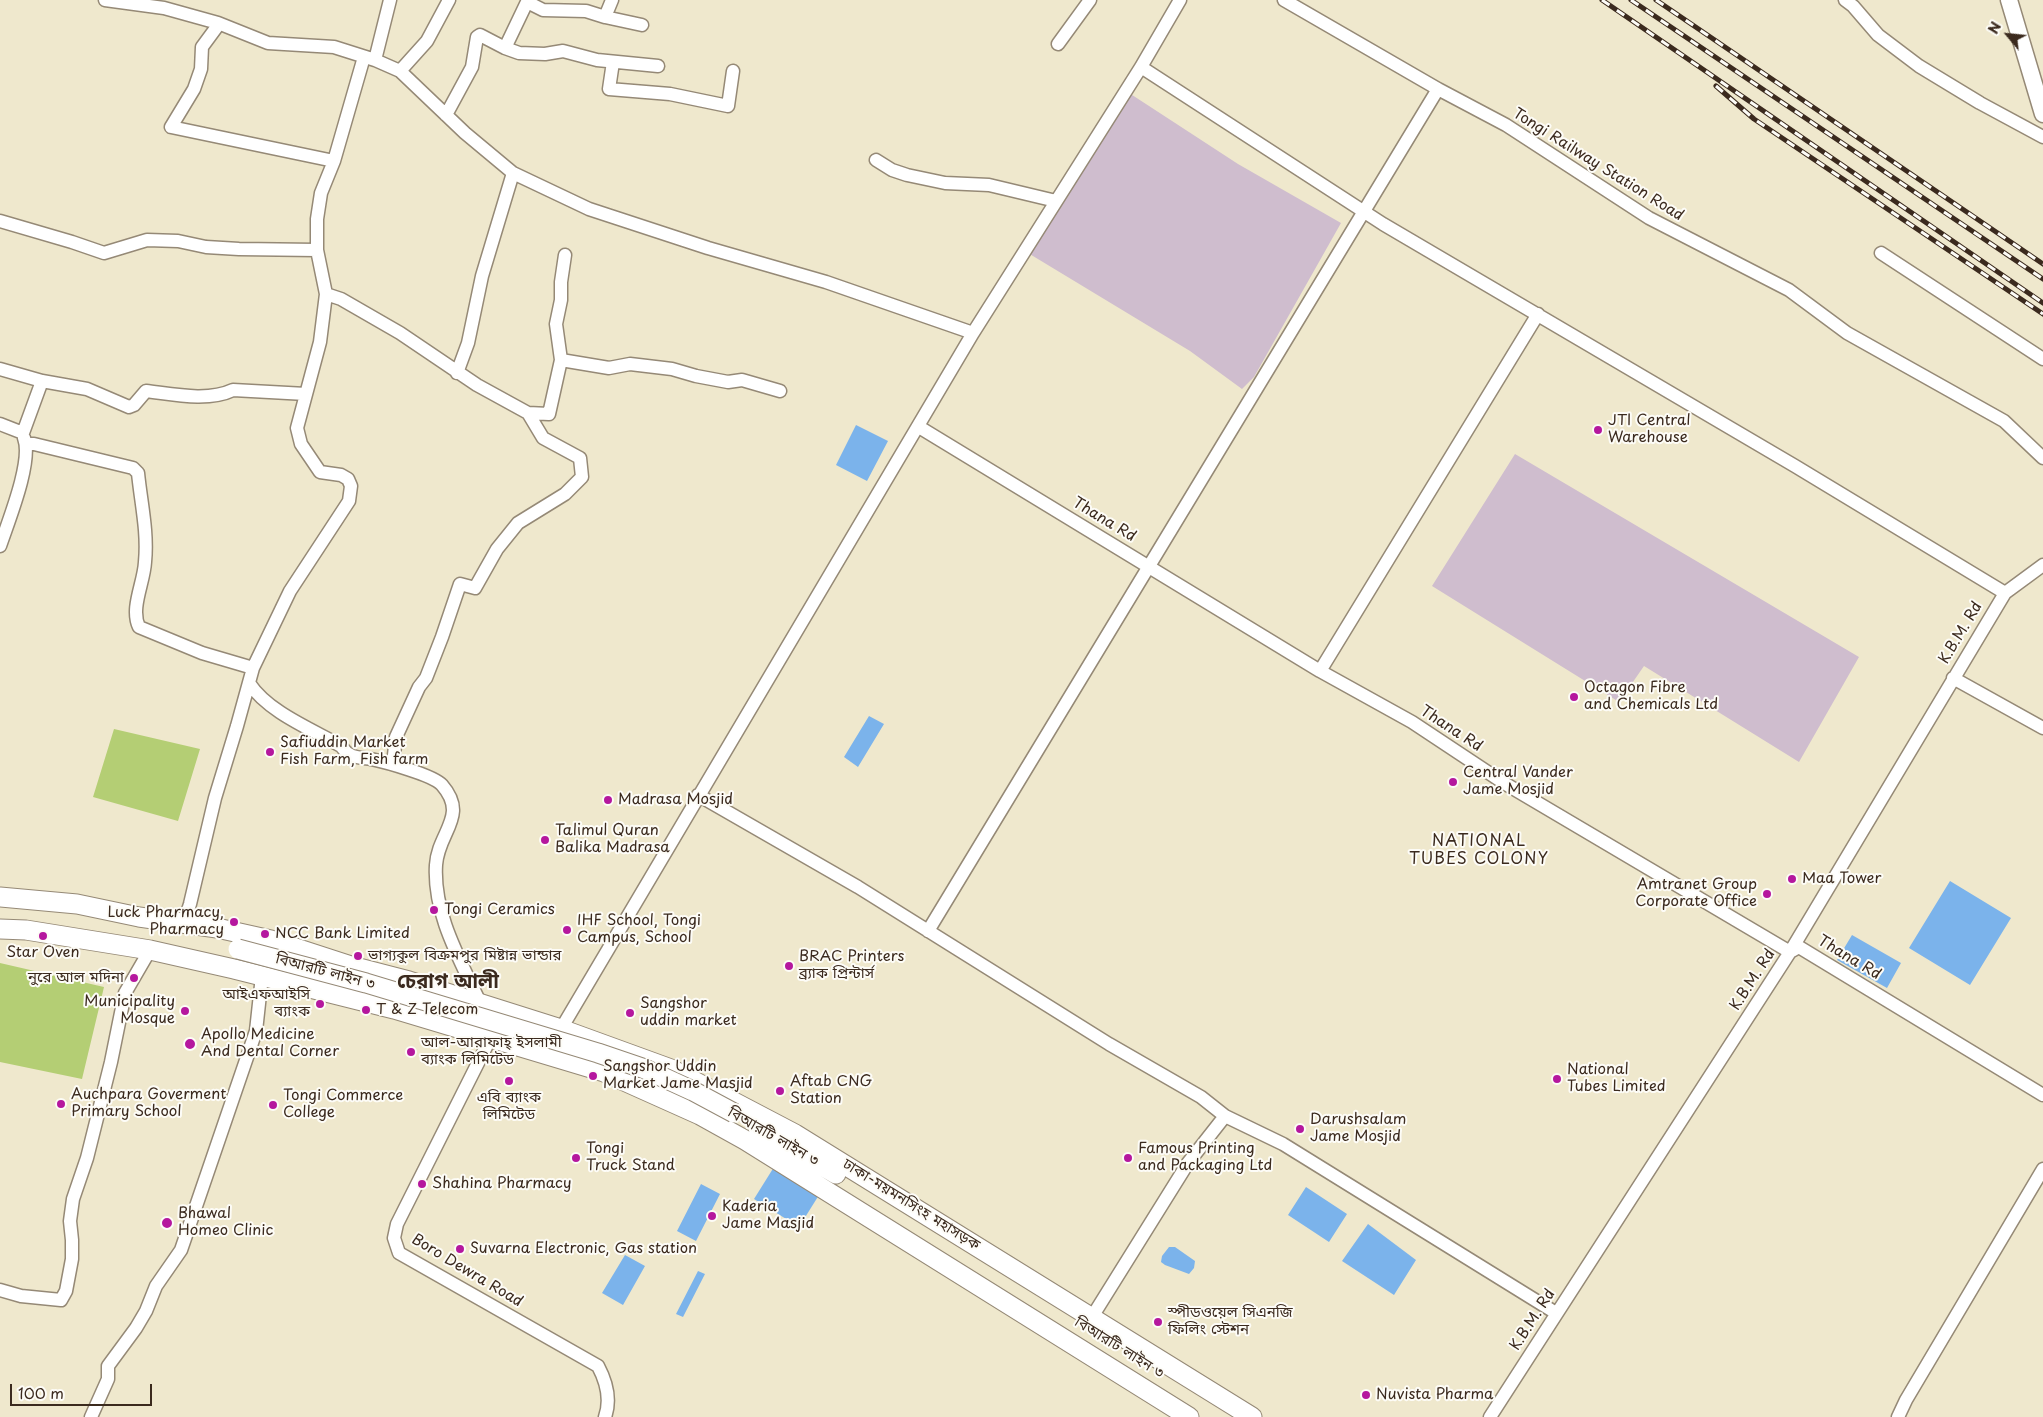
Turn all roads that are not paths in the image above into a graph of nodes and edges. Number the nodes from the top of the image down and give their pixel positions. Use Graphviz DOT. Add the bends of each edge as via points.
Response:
graph roads {
  1 [pos="105,0"];
  2 [pos="390,0"];
  3 [pos="449,0"];
  4 [pos="612,0"];
  5 [pos="1090,0"];
  6 [pos="1284,0"];
  7 [pos="1845,0"];
  8 [pos="2009,0"];
  9 [pos="1173,3"];
  10 [pos="605,17"];
  11 [pos="218,22"];
  12 [pos="642,24"];
  13 [pos="1058,44"];
  14 [pos="505,48"];
  15 [pos="370,59"];
  16 [pos="613,62"];
  17 [pos="658,66"];
  18 [pos="1141,67"];
  19 [pos="400,71"];
  20 [pos="733,71"];
  21 [pos="1438,89"];
  22 [pos="2043,114"];
  23 [pos="446,115"];
  24 [pos="2043,137"];
  25 [pos="876,160"];
  26 [pos="334,161"];
  27 [pos="513,173"];
  28 [pos="1056,201"];
  29 [pos="1364,211"];
  30 [pos="0,221"];
  31 [pos="317,250"];
  32 [pos="1881,253"];
  33 [pos="565,255"];
  34 [pos="326,294"];
  35 [pos="1538,314"];
  36 [pos="973,333"];
  37 [pos="2043,359"];
  38 [pos="561,360"];
  39 [pos="0,369"];
  40 [pos="457,373"];
  41 [pos="42,382"];
  42 [pos="780,391"];
  43 [pos="306,394"];
  44 [pos="528,413"];
  45 [pos="0,424"];
  46 [pos="918,427"];
  47 [pos="25,438"];
  48 [pos="2043,458"];
  49 [pos="0,546"];
  50 [pos="2043,565"];
  51 [pos="1148,566"];
  52 [pos="2004,593"];
  53 [pos="253,668"];
  54 [pos="1320,671"];
  55 [pos="1953,678"];
  56 [pos="249,683"];
  57 [pos="2043,728"];
  58 [pos="393,764"];
  59 [pos="698,795"];
  60 [pos="0,897"];
  61 [pos="184,923"];
  62 [pos="0,929"];
  63 [pos="928,930"];
  64 [pos="238,949"];
  65 [pos="150,950"];
  66 [pos="1790,952"];
  67 [pos="262,976"];
  68 [pos="481,1005"];
  69 [pos="561,1029"];
  70 [pos="490,1039"];
  71 [pos="2043,1095"];
  72 [pos="1225,1116"];
  73 [pos="2043,1169"];
  74 [pos="0,1290"];
  75 [pos="1556,1313"];
  76 [pos="1092,1317"];
  77 [pos="91,1417"];
  78 [pos="605,1417"];
  79 [pos="1188,1417"];
  80 [pos="1235,1417"];
  81 [pos="1252,1417"];
  82 [pos="1490,1417"];
  83 [pos="1898,1417"];
  1 -- 11 [label="street" via="164,8"];
  2 -- 15 [label="street"];
  3 -- 19 [label="street" via="427,41"];
  4 -- 10 [label="street"];
  5 -- 13 [label="street"];
  6 -- 21 [label="street, Tongi Railway Station Road"];
  7 -- 24 [label="street" via="1878,35 1919,66"];
  8 -- 22 [label="main road"];
  9 -- 18 [label="street"];
  10 -- 12 [label="street"];
  10 -- 14 [label="street" via="586,11 543,10 527,2"];
  11 -- 15 [label="street" via="268,43 334,47"];
  11 -- 26 [label="street" via="202,46 201,69 194,89 171,127"];
  14 -- 16 [label="street" via="527,54 563,51"];
  14 -- 23 [label="street" via="478,36 472,67"];
  15 -- 19 [label="street"];
  15 -- 26 [label="street"];
  16 -- 17 [label="street"];
  16 -- 20 [label="street" via="609,89 670,94 728,106"];
  18 -- 28 [label="street"];
  18 -- 29 [label="street"];
  19 -- 23 [label="street"];
  21 -- 29 [label="street"];
  21 -- 48 [label="street, Tongi Railway Station Road" via="1506,125 1649,218 1789,290 1847,333 2004,421"];
  23 -- 27 [label="street"];
  25 -- 28 [label="street" via="907,175 946,183 989,185"];
  26 -- 31 [label="street" via="321,193"];
  27 -- 36 [label="street" via="589,209 826,282"];
  27 -- 40 [label="street" via="482,276 468,343"];
  28 -- 36 [label="street"];
  29 -- 35 [label="street"];
  29 -- 51 [label="street"];
  30 -- 31 [label="street" via="104,253 147,240 238,249"];
  31 -- 34 [label="street"];
  32 -- 37 [label="street"];
  33 -- 38 [label="street" via="556,324"];
  34 -- 40 [label="street" via="400,333"];
  34 -- 43 [label="street" via="320,342"];
  35 -- 52 [label="street"];
  35 -- 54 [label="street"];
  36 -- 46 [label="street"];
  38 -- 42 [label="street" via="609,368 630,364 672,369 728,382 742,380"];
  38 -- 44 [label="street" via="549,414"];
  39 -- 41 [label="street"];
  40 -- 44 [label="street"];
  41 -- 43 [label="street" via="87,389 129,406 134,405 146,391 184,395 222,395 233,390"];
  41 -- 47 [label="street"];
  43 -- 53 [label="street" via="297,428 300,444 320,472 348,479 351,486 349,500 290,591"];
  44 -- 58 [label="street" via="543,438 580,458 582,477 565,494 518,523 497,549 475,588 460,584 426,678 418,687 396,737"];
  45 -- 47 [label="street"];
  46 -- 51 [label="street, Thana Rd"];
  46 -- 59 [label="street"];
  47 -- 49 [label="street" via="23,474"];
  47 -- 53 [label="street" via="34,444 134,468 138,473 146,531 145,563 135,617 139,627 202,653"];
  50 -- 52 [label="street, K.B.M. Rd"];
  51 -- 54 [label="street, Thana Rd"];
  51 -- 63 [label="street"];
  52 -- 55 [label="street, K.B.M. Rd"];
  53 -- 56 [label="street"];
  54 -- 66 [label="street, Thana Rd" via="1412,722 1504,783"];
  55 -- 57 [label="street"];
  55 -- 66 [label="street, K.B.M. Rd"];
  56 -- 58 [label="street" via="269,706 341,746 349,754"];
  56 -- 61 [label="street" via="215,798"];
  58 -- 68 [label="street" via="440,782 449,794 454,808 437,853 436,887 444,923"];
  59 -- 63 [label="street"];
  59 -- 69 [label="street"];
  60 -- 61 [label="highway, ঢাকা-ময়মনসিংহ মহাসড়ক" via="77,904"];
  61 -- 68 [label="highway, ঢাকা-ময়মনসিংহ মহাসড়ক" via="271,940"];
  62 -- 65 [label="highway"];
  63 -- 72 [label="street" via="1109,1044 1201,1097"];
  64 -- 80 [label="highway, বিআরটি লাইন ৩, bridge" via="366,982 598,1053 645,1069 693,1091 970,1253 1151,1368"];
  65 -- 67 [label="highway"];
  65 -- 74 [label="street" via="125,993 87,1158 73,1199 70,1222 72,1259 66,1291 61,1300 21,1296"];
  66 -- 71 [label="street, Thana Rd" via="1799,947"];
  66 -- 75 [label="street, K.B.M. Rd"];
  67 -- 70 [label="highway" via="394,1009"];
  67 -- 77 [label="street" via="256,1031 181,1250 156,1286 136,1328 108,1366 108,1379"];
  68 -- 69 [label="highway, ঢাকা-ময়মনসিংহ মহাসড়ক"];
  69 -- 76 [label="highway, ঢাকা-ময়মনসিংহ মহাসড়ক" via="671,1069 795,1134"];
  70 -- 78 [label="street, Boro Dewra Road" via="397,1224 394,1238 399,1253 598,1366 605,1380 608,1408"];
  70 -- 79 [label="highway" via="604,1072 700,1115"];
  72 -- 75 [label="street" via="1283,1144"];
  72 -- 76 [label="street" via="1188,1163"];
  73 -- 83 [label="street"];
  75 -- 82 [label="street, K.B.M. Rd"];
  76 -- 81 [label="highway, ঢাকা-ময়মনসিংহ মহাসড়ক"];
}
